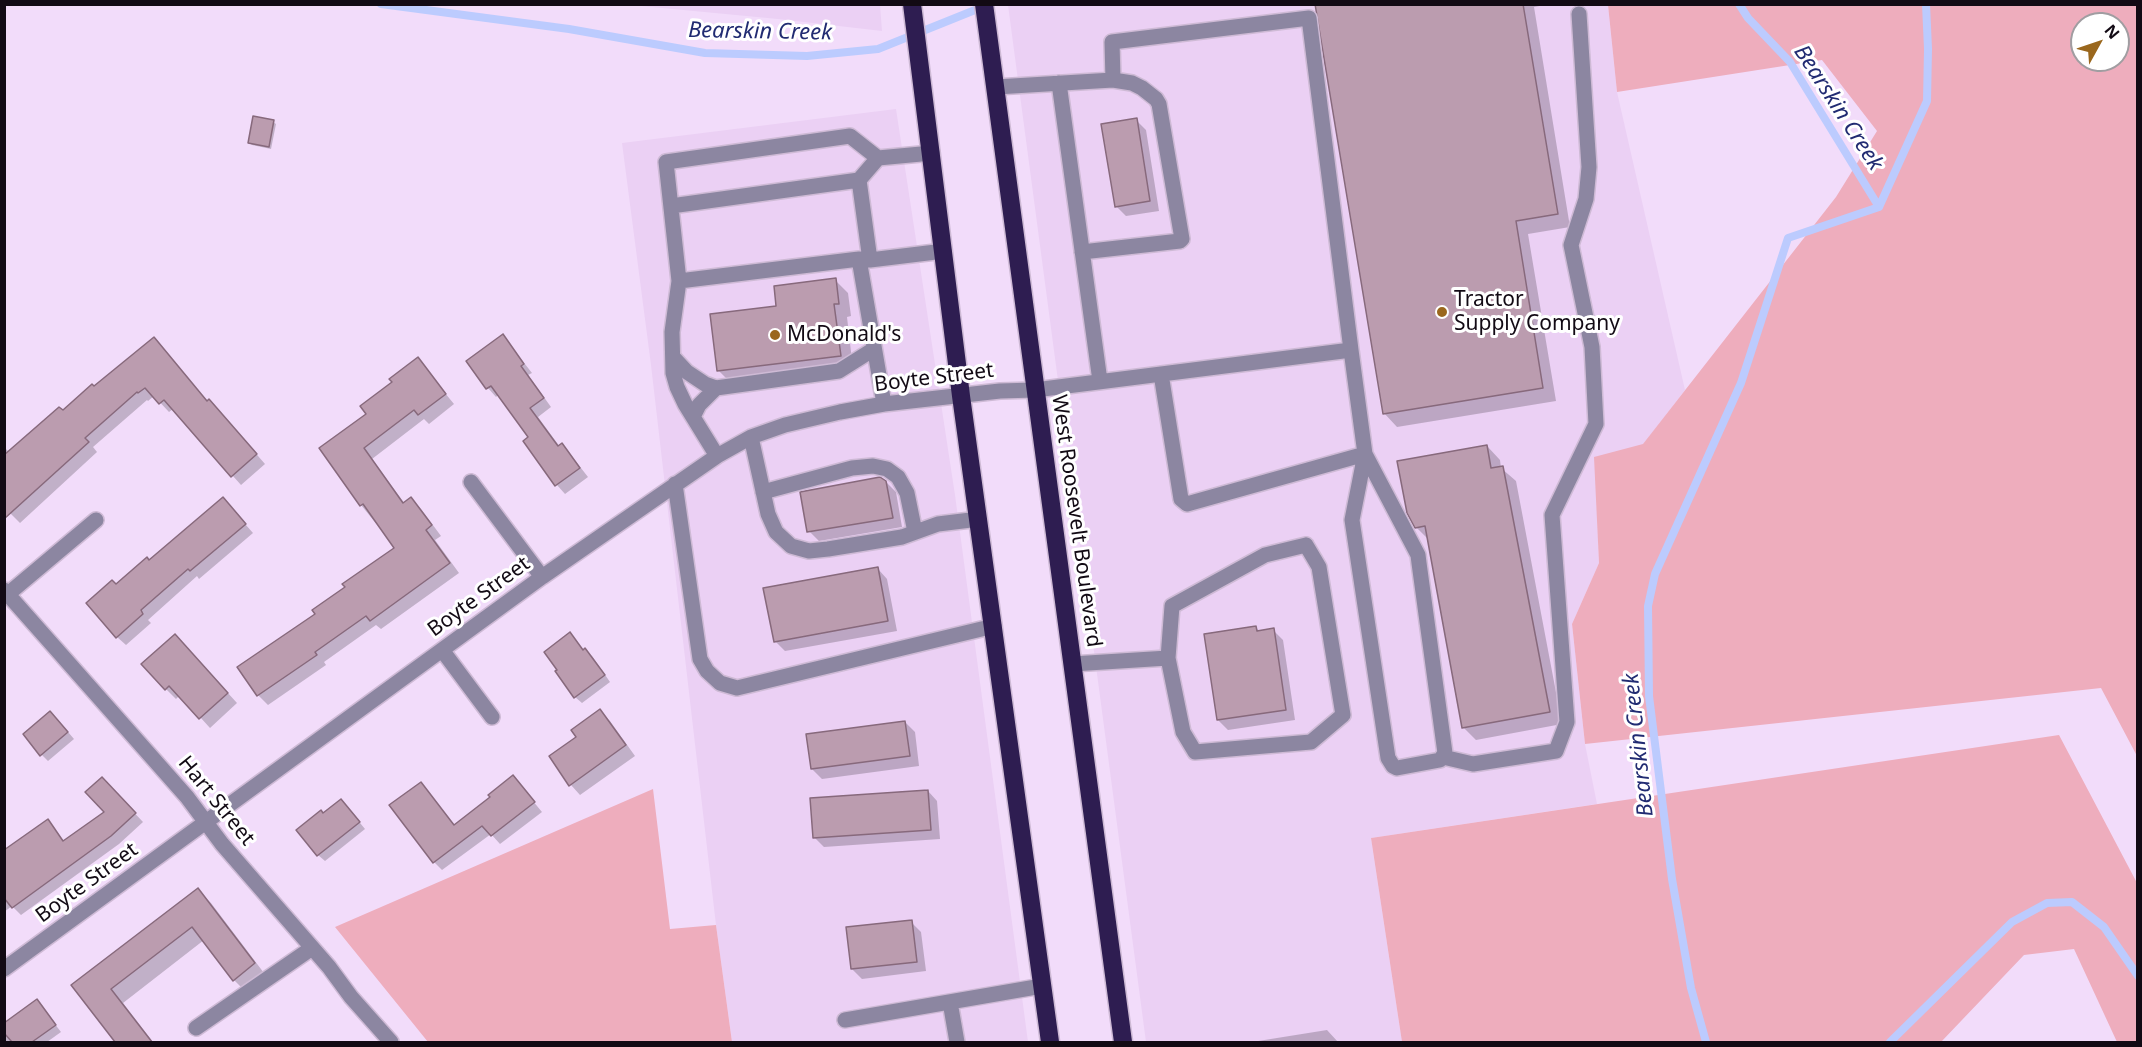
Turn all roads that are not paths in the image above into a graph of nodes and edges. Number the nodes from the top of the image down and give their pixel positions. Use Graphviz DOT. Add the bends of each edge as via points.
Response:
graph roads {
  1 [pos="912,4"];
  2 [pos="984,4"];
  3 [pos="1579,14"];
  4 [pos="1113,80"];
  5 [pos="995,83"];
  6 [pos="1059,83"];
  7 [pos="932,153"];
  8 [pos="878,158"];
  9 [pos="859,180"];
  10 [pos="671,206"];
  11 [pos="944,251"];
  12 [pos="1082,252"];
  13 [pos="865,260"];
  14 [pos="679,281"];
  15 [pos="874,349"];
  16 [pos="1351,350"];
  17 [pos="674,358"];
  18 [pos="1161,374"];
  19 [pos="1100,381"];
  20 [pos="716,388"];
  21 [pos="1035,390"];
  22 [pos="961,396"];
  23 [pos="884,404"];
  24 [pos="693,417"];
  25 [pos="751,437"];
  26 [pos="1365,454"];
  27 [pos="717,456"];
  28 [pos="471,482"];
  29 [pos="675,484"];
  30 [pos="763,492"];
  31 [pos="979,519"];
  32 [pos="96,520"];
  33 [pos="915,532"];
  34 [pos="542,577"];
  35 [pos="6,592"];
  36 [pos="994,626"];
  37 [pos="442,650"];
  38 [pos="1168,658"];
  39 [pos="1072,664"];
  40 [pos="492,717"];
  41 [pos="1443,757"];
  42 [pos="207,822"];
  43 [pos="312,948"];
  44 [pos="4,969"];
  45 [pos="1042,986"];
  46 [pos="950,1002"];
  47 [pos="844,1020"];
  48 [pos="196,1028"];
  49 [pos="391,1042"];
  50 [pos="957,1042"];
  51 [pos="1050,1042"];
  52 [pos="1123,1042"];
  1 -- 7 [label="highway"];
  2 -- 5 [label="highway, West Roosevelt Boulevard"];
  3 -- 41 [label="street" via="1589,166 1586,199 1571,245 1592,347 1596,424 1552,515 1567,722 1556,751 1473,765"];
  4 -- 6 [label="street"];
  4 -- 12 [label="street" via="1142,88 1159,104 1182,238"];
  4 -- 16 [label="street" via="1112,42 1309,18"];
  5 -- 6 [label="street"];
  5 -- 21 [label="highway, West Roosevelt Boulevard"];
  6 -- 12 [label="street"];
  7 -- 8 [label="street"];
  7 -- 11 [label="highway"];
  8 -- 9 [label="street"];
  8 -- 10 [label="street" via="850,136 666,162"];
  9 -- 10 [label="street"];
  9 -- 13 [label="street"];
  10 -- 14 [label="street"];
  11 -- 13 [label="street"];
  11 -- 22 [label="highway"];
  12 -- 19 [label="street"];
  13 -- 14 [label="street"];
  13 -- 15 [label="street"];
  14 -- 17 [label="street" via="672,332"];
  15 -- 20 [label="street" via="839,371"];
  15 -- 23 [label="street"];
  16 -- 18 [label="street, Boyte Street"];
  16 -- 26 [label="street"];
  17 -- 20 [label="street" via="687,372"];
  17 -- 24 [label="street" via="677,387"];
  18 -- 19 [label="street, Boyte Street"];
  18 -- 26 [label="street" via="1181,499 1187,504"];
  19 -- 21 [label="street, Boyte Street"];
  20 -- 24 [label="street"];
  21 -- 22 [label="street, Boyte Street"];
  21 -- 39 [label="highway, West Roosevelt Boulevard"];
  22 -- 23 [label="street, Boyte Street"];
  22 -- 31 [label="highway"];
  23 -- 25 [label="street, Boyte Street" via="785,425"];
  24 -- 27 [label="street"];
  25 -- 27 [label="street, Boyte Street"];
  25 -- 30 [label="street"];
  26 -- 41 [label="street" via="1418,555"];
  26 -- 41 [label="street" via="1352,520 1388,758 1397,768 1437,762"];
  27 -- 29 [label="street, Boyte Street"];
  28 -- 34 [label="street"];
  29 -- 34 [label="street, Boyte Street"];
  29 -- 36 [label="street" via="700,660 720,683 737,688"];
  30 -- 33 [label="street" via="776,532 791,546 828,549"];
  30 -- 33 [label="street" via="852,468 887,469 898,477 907,493"];
  31 -- 33 [label="street" via="938,524"];
  31 -- 36 [label="highway"];
  32 -- 35 [label="street"];
  34 -- 37 [label="street, Boyte Street"];
  35 -- 42 [label="street, Hart Street"];
  36 -- 45 [label="highway"];
  37 -- 40 [label="street"];
  37 -- 42 [label="street, Boyte Street"];
  38 -- 38 [label="street" via="1183,732 1195,752 1311,742 1343,715 1319,567 1306,545 1265,555 1172,606"];
  38 -- 39 [label="street"];
  39 -- 52 [label="highway, West Roosevelt Boulevard"];
  42 -- 43 [label="street, Hart Street"];
  42 -- 44 [label="street, Boyte Street"];
  43 -- 48 [label="street"];
  43 -- 49 [label="street, Hart Street"];
  45 -- 46 [label="street"];
  45 -- 51 [label="highway"];
  46 -- 47 [label="street"];
  46 -- 50 [label="street"];
}
